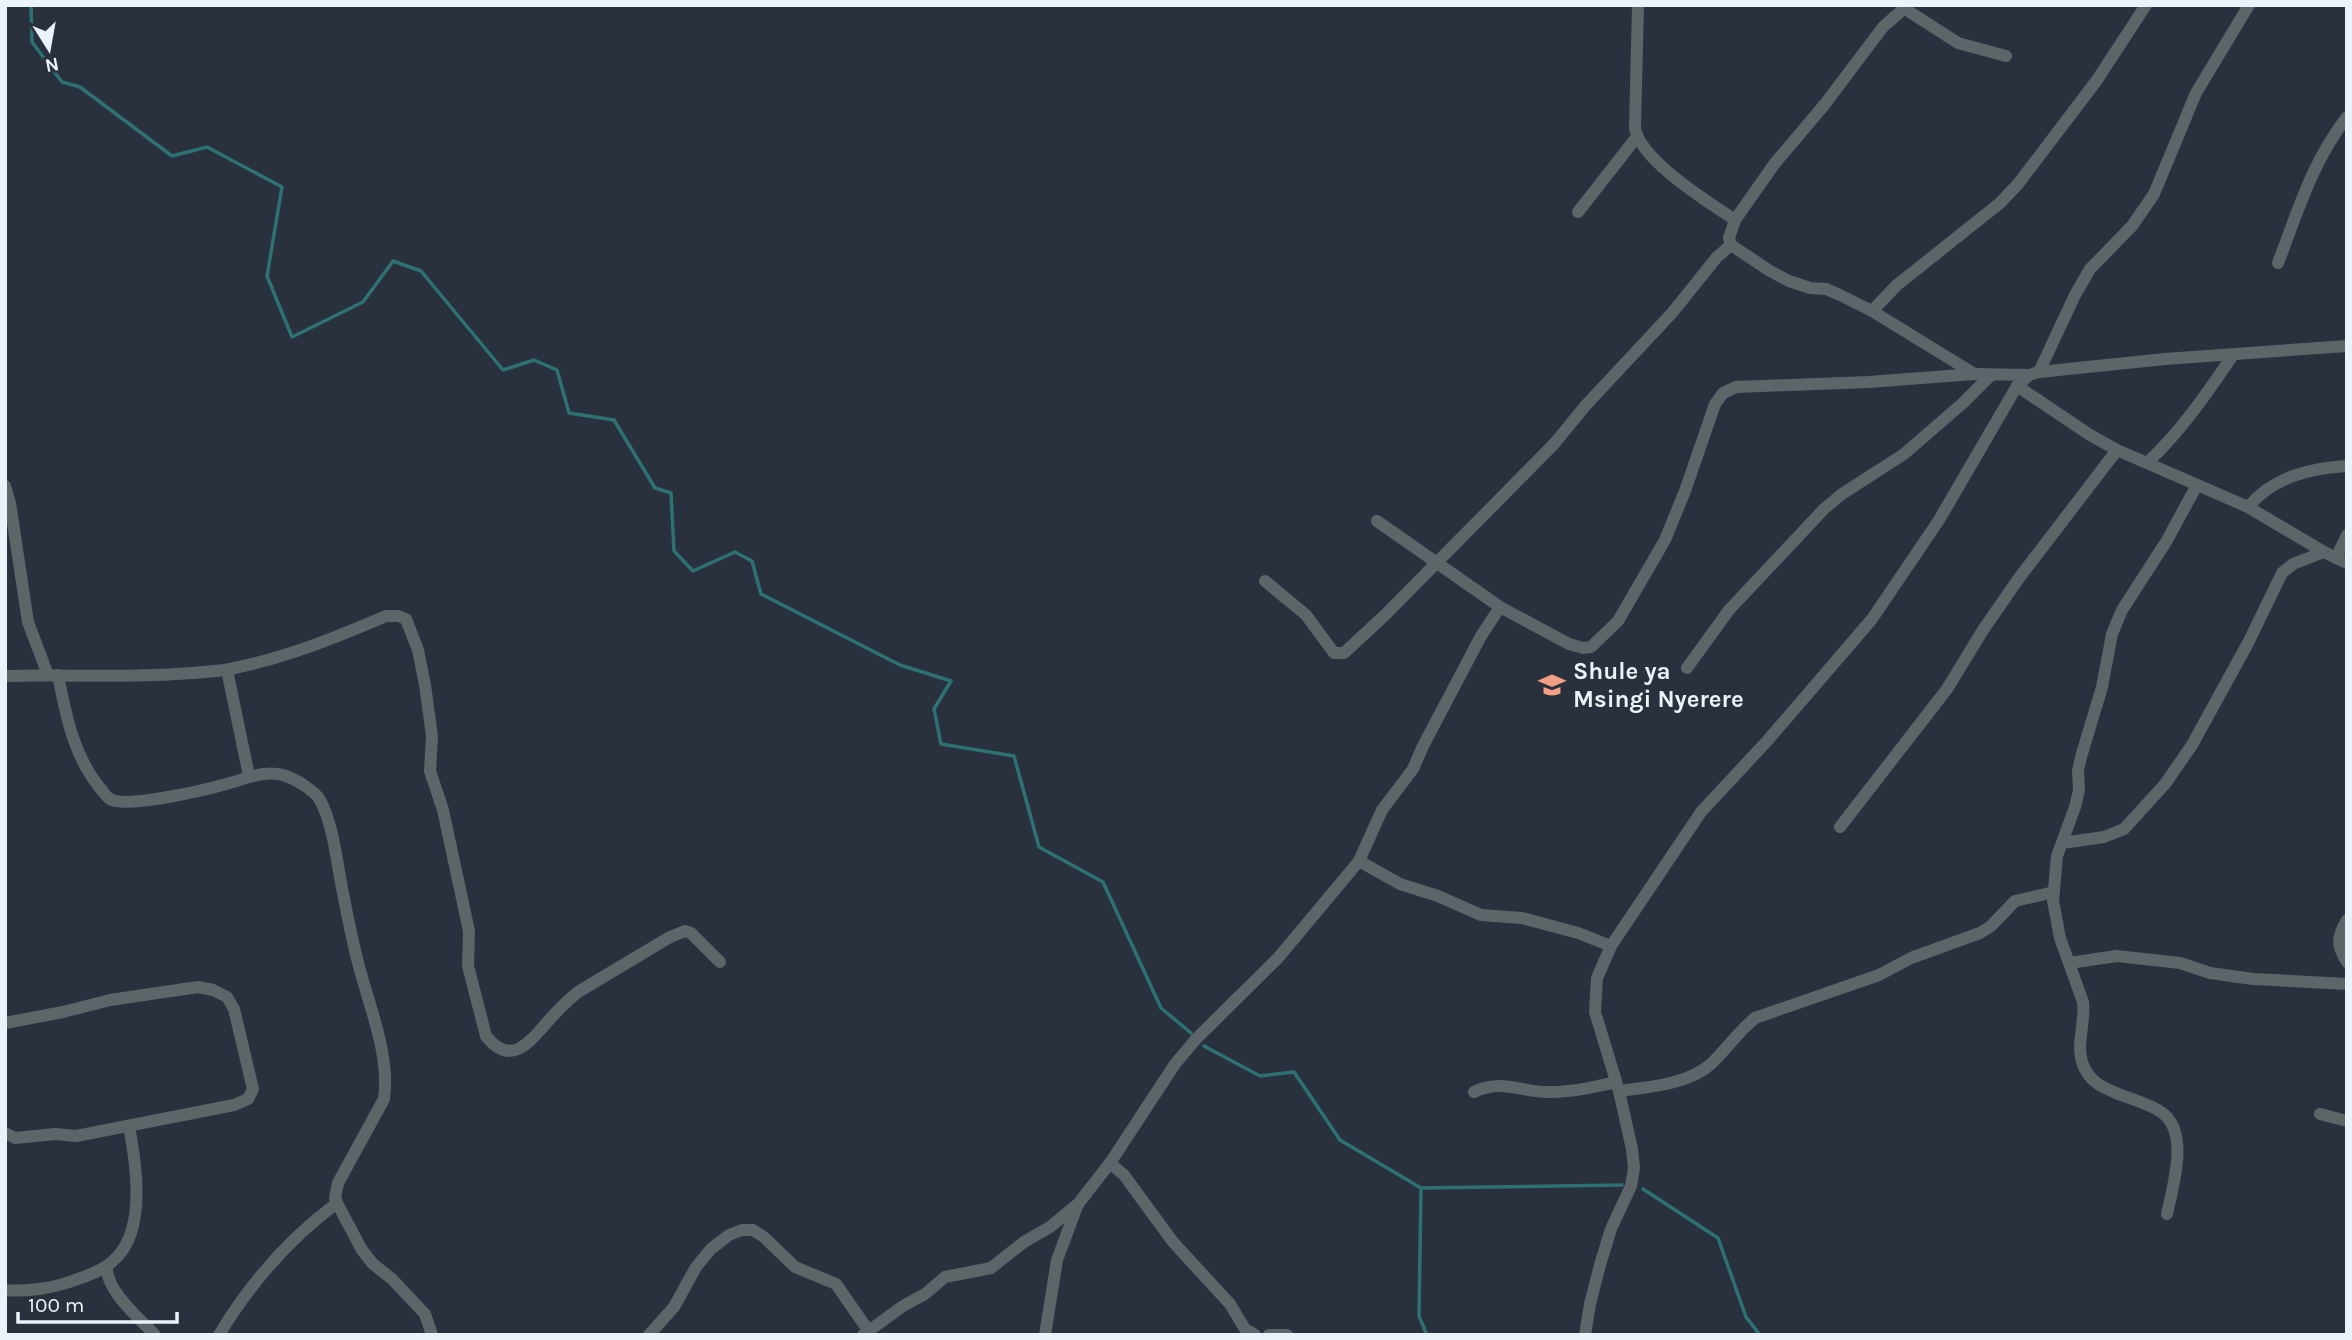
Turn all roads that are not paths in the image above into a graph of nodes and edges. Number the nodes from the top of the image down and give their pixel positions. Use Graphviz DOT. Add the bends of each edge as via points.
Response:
graph roads {
  1 [pos="1637,5"];
  2 [pos="2146,5"];
  3 [pos="2249,5"];
  4 [pos="1906,7"];
  5 [pos="2006,56"];
  6 [pos="2347,117"];
  7 [pos="1636,138"];
  8 [pos="1578,212"];
  9 [pos="1735,220"];
  10 [pos="1731,245"];
  11 [pos="2278,263"];
  12 [pos="1872,311"];
  13 [pos="2347,346"];
  14 [pos="2233,355"];
  15 [pos="1973,374"];
  16 [pos="2034,374"];
  17 [pos="1991,375"];
  18 [pos="2017,386"];
  19 [pos="2117,450"];
  20 [pos="2148,463"];
  21 [pos="2347,466"];
  22 [pos="5,485"];
  23 [pos="2197,485"];
  24 [pos="2248,507"];
  25 [pos="1377,521"];
  26 [pos="2347,535"];
  27 [pos="2336,558"];
  28 [pos="1437,562"];
  29 [pos="1265,581"];
  30 [pos="1500,607"];
  31 [pos="1687,668"];
  32 [pos="227,670"];
  33 [pos="53,675"];
  34 [pos="5,676"];
  35 [pos="249,775"];
  36 [pos="1840,827"];
  37 [pos="2062,843"];
  38 [pos="1359,860"];
  39 [pos="2054,892"];
  40 [pos="2347,920"];
  41 [pos="1611,946"];
  42 [pos="720,962"];
  43 [pos="2347,962"];
  44 [pos="2069,963"];
  45 [pos="2347,984"];
  46 [pos="5,1021"];
  47 [pos="1618,1086"];
  48 [pos="1474,1092"];
  49 [pos="2320,1114"];
  50 [pos="2347,1121"];
  51 [pos="129,1126"];
  52 [pos="5,1133"];
  53 [pos="1110,1163"];
  54 [pos="337,1203"];
  55 [pos="1078,1203"];
  56 [pos="2167,1214"];
  57 [pos="107,1266"];
  58 [pos="6,1294"];
  59 [pos="865,1332"];
  60 [pos="155,1335"];
  61 [pos="219,1335"];
  62 [pos="432,1335"];
  63 [pos="649,1335"];
  64 [pos="1045,1335"];
  65 [pos="1255,1335"];
  66 [pos="1269,1335"];
  67 [pos="1287,1335"];
  68 [pos="1585,1335"];
  1 -- 7 [label="street"];
  2 -- 12 [label="street" via="2082,101 2018,184"];
  3 -- 16 [label="street" via="2196,93 2144,212 2090,269"];
  4 -- 5 [label="street" via="1958,43"];
  4 -- 9 [label="street" via="1883,27"];
  6 -- 11 [label="street" via="2317,161"];
  7 -- 8 [label="street"];
  7 -- 9 [label="street" via="1683,185"];
  9 -- 10 [label="street"];
  10 -- 12 [label="street" via="1789,281 1826,289"];
  10 -- 28 [label="street" via="1554,444"];
  12 -- 15 [label="street"];
  13 -- 14 [label="street"];
  14 -- 16 [label="street"];
  14 -- 20 [label="street" via="2195,411"];
  15 -- 17 [label="street"];
  15 -- 30 [label="street" via="1748,386 1723,393 1665,540 1618,621 1591,647 1569,644"];
  16 -- 17 [label="street"];
  16 -- 18 [label="street"];
  17 -- 31 [label="street" via="1904,454 1824,509 1729,610"];
  18 -- 19 [label="street"];
  18 -- 41 [label="street" via="1939,520 1872,619 1701,812"];
  19 -- 20 [label="street"];
  19 -- 36 [label="street" via="2019,578 1947,689"];
  20 -- 23 [label="street"];
  21 -- 24 [label="street" via="2313,469 2287,478"];
  22 -- 33 [label="street" via="28,622"];
  23 -- 24 [label="street"];
  23 -- 37 [label="street" via="2112,635 2081,757 2075,807"];
  24 -- 27 [label="street"];
  25 -- 28 [label="street"];
  26 -- 27 [label="street"];
  27 -- 37 [label="street" via="2293,564 2282,573 2192,745 2165,784 2124,829"];
  28 -- 29 [label="street" via="1340,654 1306,615"];
  28 -- 30 [label="street"];
  30 -- 38 [label="street" via="1413,769 1382,810"];
  32 -- 33 [label="street" via="113,677"];
  32 -- 35 [label="street"];
  32 -- 42 [label="street" via="312,648 386,615 406,620 425,685 432,736 430,771 469,931 468,966 492,1044 509,1051 527,1045 578,992 685,931"];
  33 -- 34 [label="street"];
  33 -- 35 [label="street" via="77,748 93,780 110,799 132,802 202,791"];
  35 -- 54 [label="street" via="285,775 320,798 384,1067 384,1099 338,1183"];
  37 -- 39 [label="street"];
  38 -- 41 [label="street" via="1401,884 1481,915 1522,918"];
  38 -- 53 [label="street" via="1278,958 1175,1064"];
  39 -- 44 [label="street" via="2060,938"];
  39 -- 47 [label="street" via="2015,901 1980,933 1879,975 1755,1018 1699,1073"];
  40 -- 43 [label="street" via="2337,941"];
  41 -- 47 [label="street" via="1597,978 1595,1012"];
  44 -- 45 [label="street" via="2117,956 2253,979"];
  44 -- 56 [label="street" via="2083,1002 2080,1044 2085,1070 2104,1088 2161,1111 2173,1123 2178,1140"];
  46 -- 51 [label="street" via="182,988 213,990 227,998 253,1082 248,1099"];
  47 -- 48 [label="street" via="1546,1092 1488,1085"];
  47 -- 68 [label="street" via="1632,1149 1631,1186 1611,1229"];
  49 -- 50 [label="street"];
  51 -- 52 [label="street" via="67,1136 15,1138"];
  51 -- 57 [label="street" via="137,1206 124,1249"];
  53 -- 55 [label="street"];
  53 -- 65 [label="street" via="1230,1304 1245,1329"];
  54 -- 61 [label="street" via="272,1263"];
  54 -- 62 [label="street" via="369,1259 425,1314"];
  55 -- 59 [label="street" via="991,1268 945,1277"];
  55 -- 64 [label="street" via="1057,1261"];
  57 -- 58 [label="street" via="58,1285"];
  57 -- 60 [label="street" via="108,1281"];
  59 -- 63 [label="street" via="836,1284 796,1267 754,1230 742,1230 711,1249 695,1267 674,1307"];
  66 -- 67 [label="street"];
}
